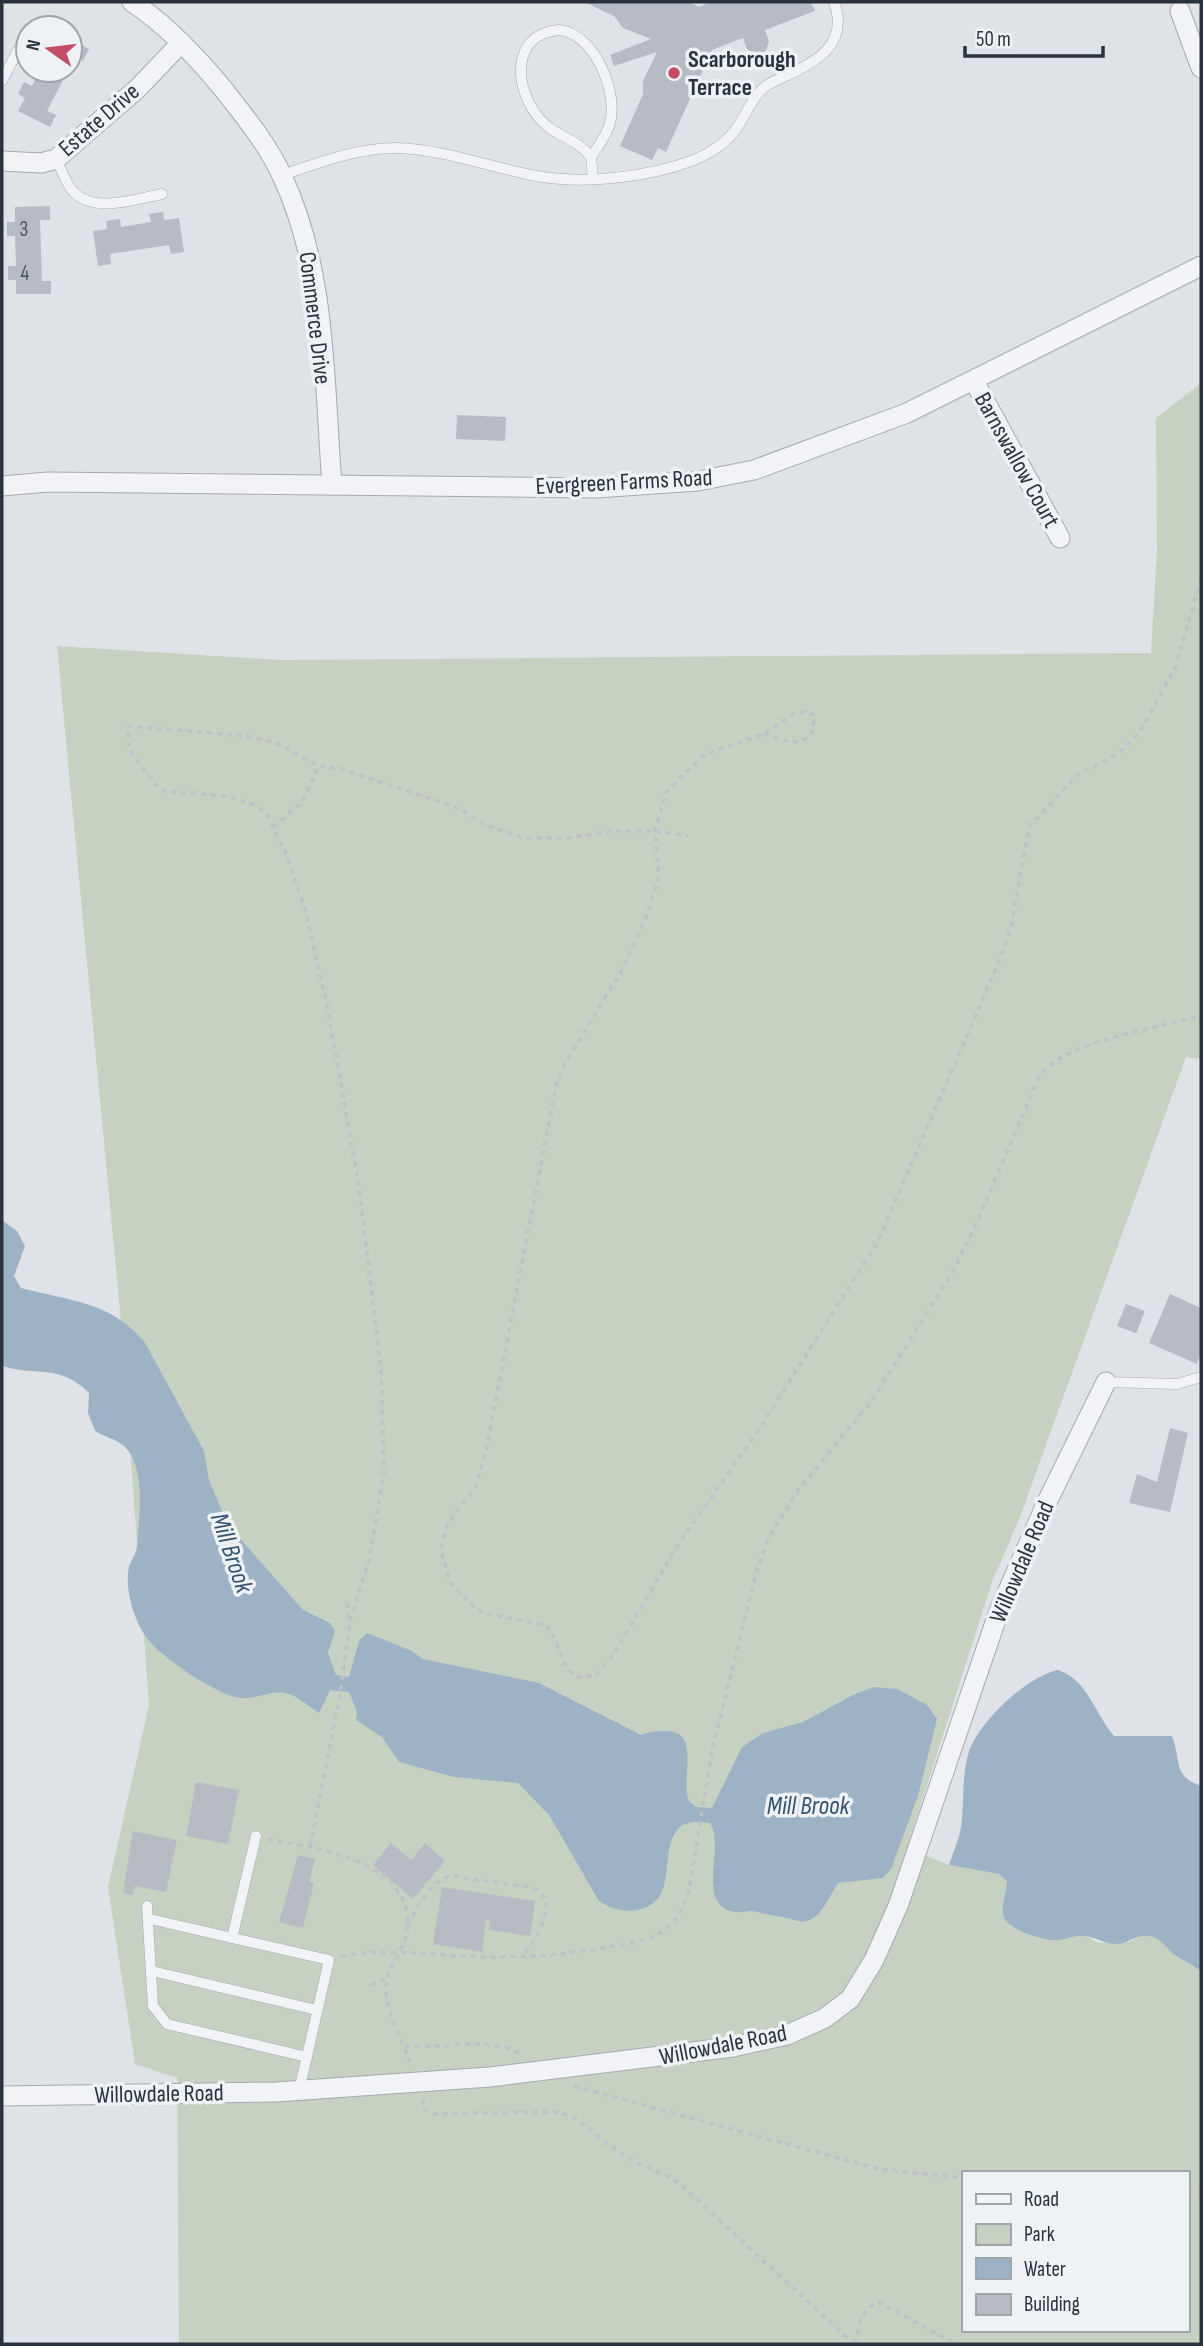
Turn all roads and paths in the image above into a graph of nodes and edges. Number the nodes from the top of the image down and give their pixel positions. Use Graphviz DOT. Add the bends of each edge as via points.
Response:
graph roads {
  1 [pos="132,2"];
  2 [pos="834,2"];
  3 [pos="1180,11"];
  4 [pos="181,43"];
  5 [pos="1199,56"];
  6 [pos="14,58"];
  7 [pos="2,81"];
  8 [pos="591,157"];
  9 [pos="56,159"];
  10 [pos="2,161"];
  11 [pos="282,175"];
  12 [pos="593,178"];
  13 [pos="162,194"];
  14 [pos="1201,266"];
  15 [pos="974,382"];
  16 [pos="332,485"];
  17 [pos="2,486"];
  18 [pos="1060,538"];
  19 [pos="1201,578"];
  20 [pos="764,734"];
  21 [pos="319,765"];
  22 [pos="273,827"];
  23 [pos="655,831"];
  24 [pos="688,836"];
  25 [pos="1201,1015"];
  26 [pos="1201,1377"];
  27 [pos="1106,1382"];
  28 [pos="347,1602"];
  29 [pos="350,1621"];
  30 [pos="256,1836"];
  31 [pos="310,1847"];
  32 [pos="147,1906"];
  33 [pos="150,1919"];
  34 [pos="407,1927"];
  35 [pos="232,1938"];
  36 [pos="520,1957"];
  37 [pos="329,1960"];
  38 [pos="152,1971"];
  39 [pos="386,1978"];
  40 [pos="371,1985"];
  41 [pos="317,2010"];
  42 [pos="404,2046"];
  43 [pos="306,2057"];
  44 [pos="546,2072"];
  45 [pos="299,2091"];
  46 [pos="2,2096"];
  47 [pos="962,2178"];
  48 [pos="855,2344"];
  49 [pos="956,2344"];
  1 -- 4 [label="street, Commerce Drive"];
  2 -- 12 [label="lane" via="838,17 830,46 810,65 763,88 721,145 683,164"];
  3 -- 5 [label="street"];
  4 -- 9 [label="street, Estate Drive" via="138,88"];
  4 -- 11 [label="street, Commerce Drive" via="247,119"];
  6 -- 7 [label="lane"];
  8 -- 8 [label="lane" via="608,129 612,111 598,61 577,34 545,33 533,39 522,60 525,90 541,120 578,143"];
  8 -- 12 [label="lane"];
  9 -- 10 [label="street, Estate Drive"];
  9 -- 13 [label="lane" via="71,189 89,202 115,203"];
  11 -- 12 [label="lane" via="342,156 392,148 546,178"];
  11 -- 16 [label="street, Commerce Drive" via="308,248 318,297"];
  14 -- 15 [label="street, Evergreen Farms Road"];
  15 -- 16 [label="street, Evergreen Farms Road" via="800,455 698,481 596,488"];
  15 -- 18 [label="street, Barnswallow Court"];
  16 -- 17 [label="street, Evergreen Farms Road" via="48,482"];
  19 -- 23 [label="path" via="1176,666 1140,732 1119,753 1077,775 1029,827 1001,957 877,1243 756,1434 675,1549 614,1654 600,1672 584,1678 568,1669 545,1625 488,1615 460,1595 446,1571 442,1541 448,1522 476,1486 485,1456 556,1086 622,970 648,913 659,876"];
  20 -- 20 [label="path" via="801,741 813,732 814,716 795,713"];
  20 -- 23 [label="path" via="719,747 698,760 666,792"];
  21 -- 22 [label="path" via="302,802"];
  21 -- 22 [label="path" via="264,740 128,726 128,750 164,791 243,801 266,813"];
  21 -- 23 [label="path" via="435,800 523,838"];
  22 -- 29 [label="path" via="305,909 327,1005 359,1186 381,1371 385,1442 379,1513"];
  23 -- 24 [label="path"];
  25 -- 36 [label="path" via="1076,1049 1048,1065 950,1278 871,1402 793,1497 769,1537 723,1703 686,1899 666,1929 621,1945"];
  26 -- 27 [label="lane" via="1177,1384"];
  27 -- 44 [label="street, Willowdale Road" via="1004,1599 898,1906 868,1972 850,1999 825,2018 786,2035 722,2049"];
  28 -- 29 [label="path"];
  29 -- 31 [label="path"];
  30 -- 35 [label="lane"];
  32 -- 33 [label="lane"];
  33 -- 35 [label="lane"];
  33 -- 38 [label="lane"];
  34 -- 36 [label="path" via="427,1894 450,1876 536,1888 544,1898 543,1923 535,1942"];
  35 -- 37 [label="lane"];
  36 -- 37 [label="path" via="433,1952 344,1955"];
  37 -- 41 [label="lane"];
  38 -- 41 [label="lane"];
  38 -- 43 [label="lane" via="153,2006 167,2024"];
  39 -- 40 [label="path"];
  41 -- 43 [label="lane"];
  42 -- 44 [label="path" via="503,2046"];
  43 -- 45 [label="lane"];
  44 -- 45 [label="street, Willowdale Road"];
  44 -- 47 [label="path" via="592,2092 860,2165 901,2174"];
  45 -- 46 [label="street, Willowdale Road"];
  48 -- 49 [label="path" via="864,2314 878,2302"];
}
